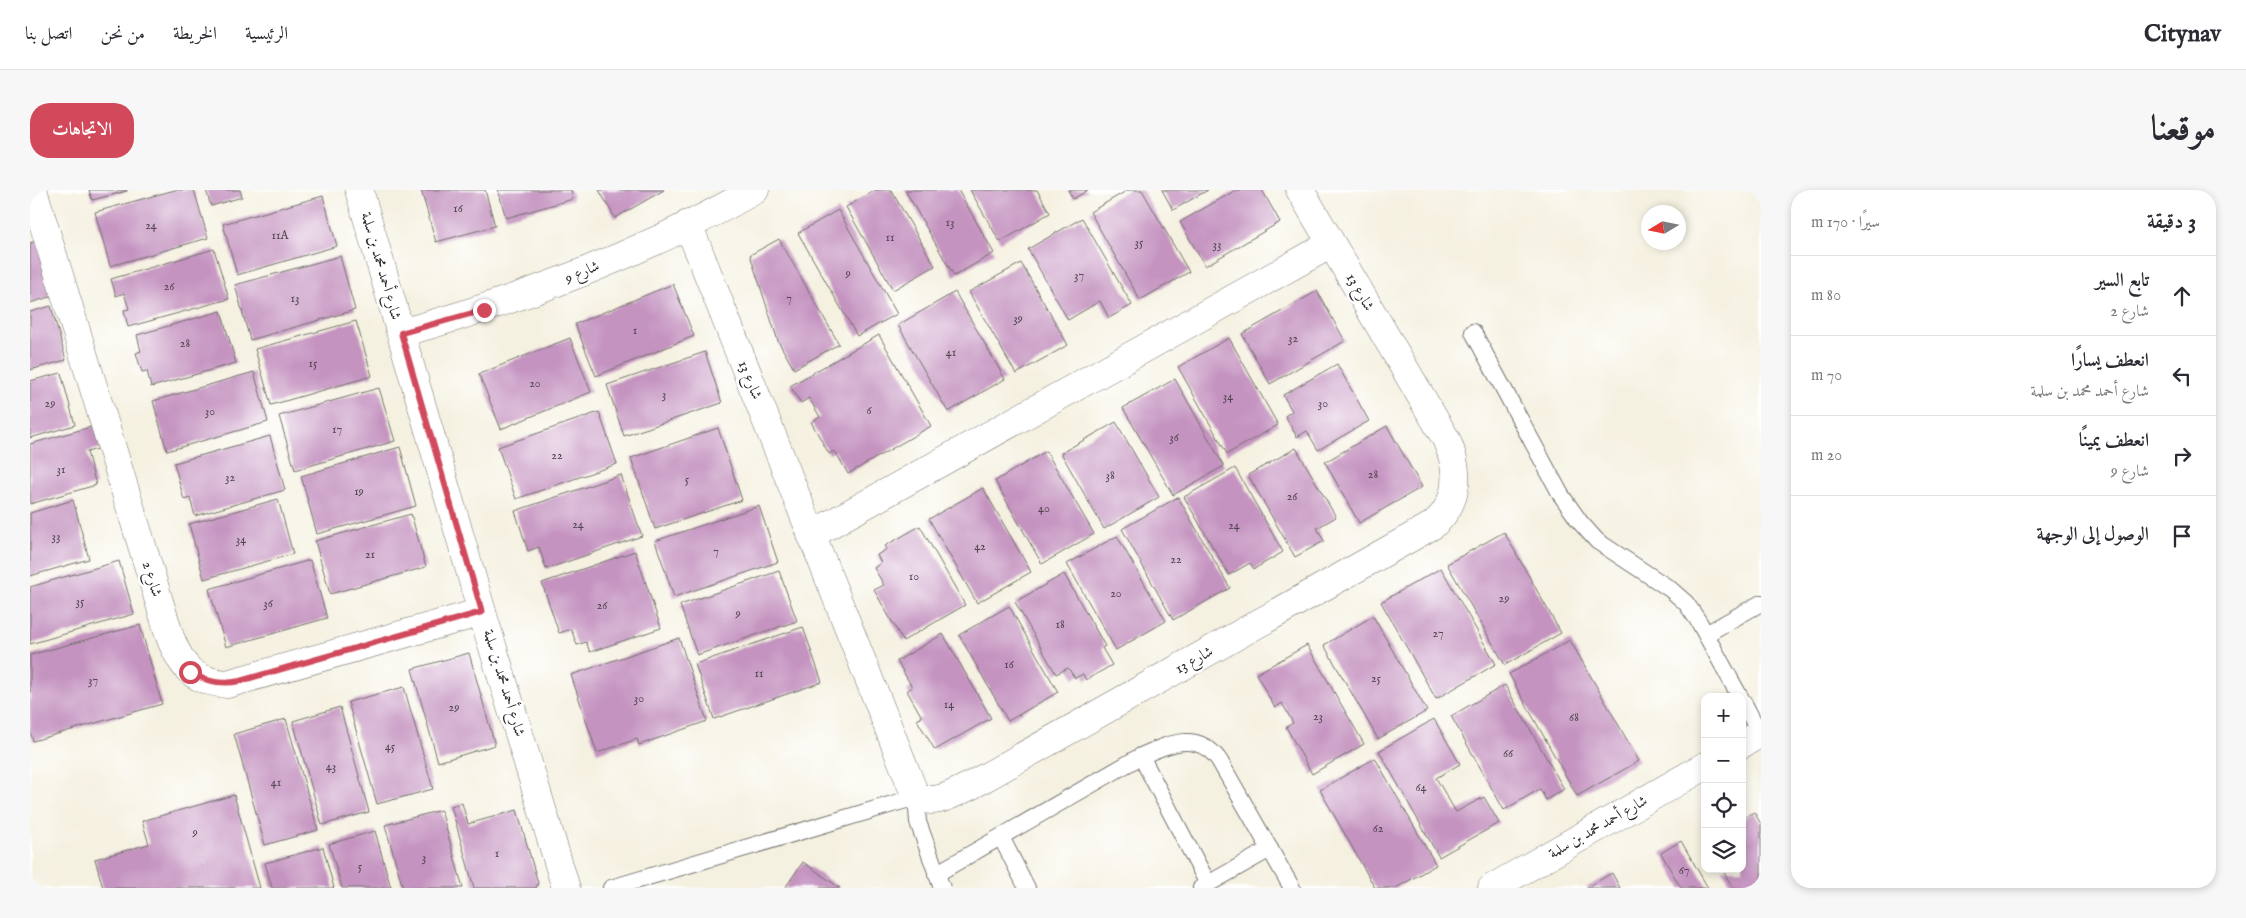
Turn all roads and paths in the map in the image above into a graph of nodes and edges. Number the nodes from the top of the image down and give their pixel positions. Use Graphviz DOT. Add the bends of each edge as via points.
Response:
graph roads {
  1 [pos="33,190"];
  2 [pos="359,190"];
  3 [pos="755,190"];
  4 [pos="1300,190"];
  5 [pos="688,224"];
  6 [pos="1331,244"];
  7 [pos="1473,332"];
  8 [pos="401,333"];
  9 [pos="811,535"];
  10 [pos="1761,603"];
  11 [pos="482,612"];
  12 [pos="1706,634"];
  13 [pos="1738,693"];
  14 [pos="1746,707"];
  15 [pos="1761,734"];
  16 [pos="1746,742"];
  17 [pos="1142,756"];
  18 [pos="1701,768"];
  19 [pos="916,797"];
  20 [pos="1001,837"];
  21 [pos="1270,850"];
  22 [pos="939,881"];
  23 [pos="1204,886"];
  24 [pos="1496,887"];
  25 [pos="566,888"];
  26 [pos="611,888"];
  27 [pos="1027,888"];
  28 [pos="1292,888"];
  1 -- 11 [label="street, شارع 2" via="170,637 181,662 190,672 202,679 227,684"];
  2 -- 8 [label="street, شارع أحمد محمد بن سلمة"];
  3 -- 5 [label="street, شارع 9"];
  4 -- 6 [label="street, شارع 13"];
  5 -- 8 [label="street, شارع 9" via="521,297"];
  5 -- 9 [label="street, شارع 13"];
  6 -- 9 [label="street"];
  6 -- 19 [label="street, شارع 13" via="1452,453 1456,486 1451,505 1443,517 970,786 936,800"];
  7 -- 12 [label="lane" via="1561,495 1580,522 1597,541 1670,589 1686,604"];
  8 -- 11 [label="street, شارع أحمد محمد بن سلمة"];
  9 -- 19 [label="street, شارع 13"];
  10 -- 12 [label="lane"];
  11 -- 25 [label="street, شارع أحمد محمد بن سلمة"];
  12 -- 13 [label="lane"];
  14 -- 15 [label="lane"];
  15 -- 16 [label="street"];
  17 -- 20 [label="lane"];
  17 -- 21 [label="lane" via="1182,742 1194,742 1212,750"];
  17 -- 23 [label="lane"];
  18 -- 24 [label="street, شارع أحمد محمد بن سلمة"];
  19 -- 22 [label="lane" via="918,822"];
  19 -- 26 [label="lane"];
  20 -- 22 [label="lane"];
  20 -- 27 [label="lane"];
  21 -- 23 [label="lane"];
  21 -- 28 [label="lane"];
}
